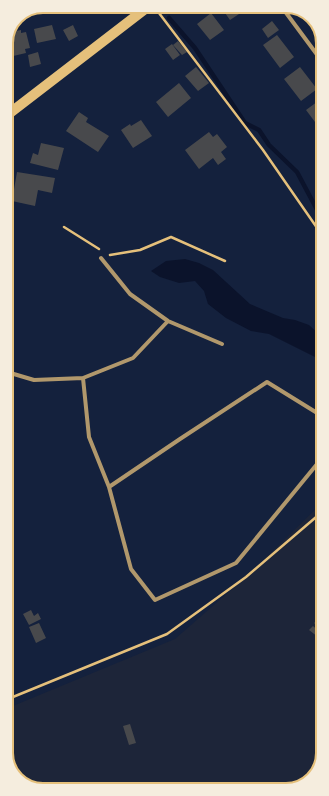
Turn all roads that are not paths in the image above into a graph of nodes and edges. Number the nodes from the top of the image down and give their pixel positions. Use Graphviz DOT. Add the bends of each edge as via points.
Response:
graph roads {
  1 [pos="141,13"];
  2 [pos="287,13"];
  3 [pos="316,53"];
  4 [pos="13,111"];
  5 [pos="101,258"];
  6 [pos="168,321"];
  7 [pos="222,344"];
  8 [pos="13,374"];
  9 [pos="83,378"];
  10 [pos="316,412"];
  11 [pos="316,465"];
  12 [pos="109,487"];
  1 -- 4 [label="main road"];
  2 -- 3 [label="street"];
  5 -- 6 [label="street" via="130,294"];
  6 -- 7 [label="street"];
  6 -- 9 [label="street" via="133,358"];
  8 -- 9 [label="street" via="34,380"];
  9 -- 12 [label="street" via="89,437"];
  10 -- 12 [label="street" via="267,382"];
  11 -- 12 [label="street" via="236,563 155,600 132,569"];
}
